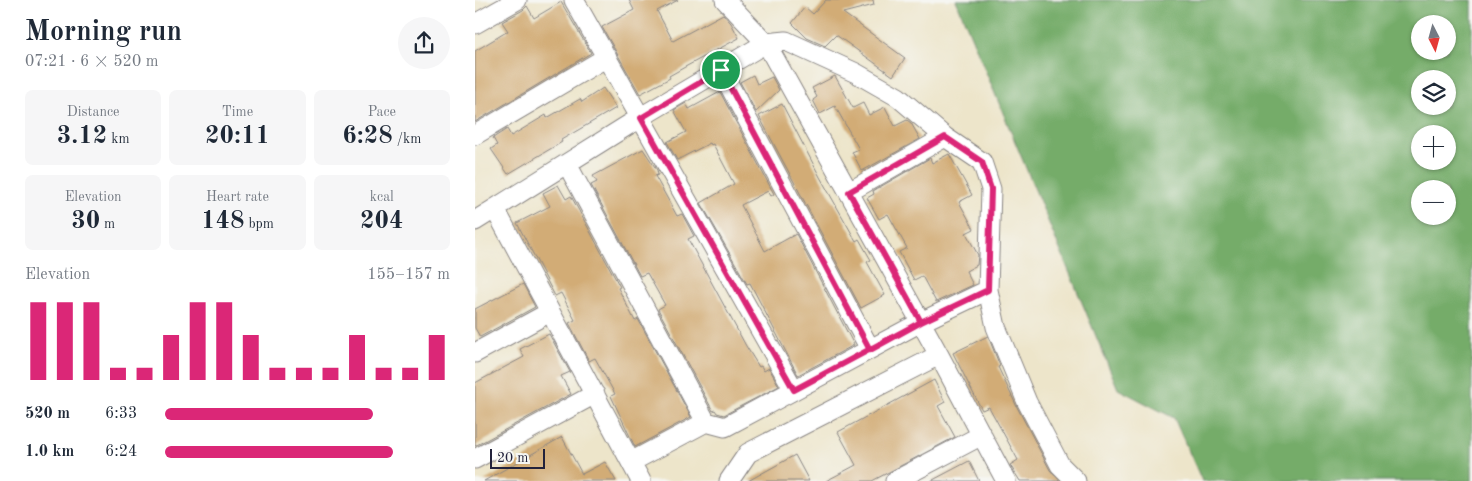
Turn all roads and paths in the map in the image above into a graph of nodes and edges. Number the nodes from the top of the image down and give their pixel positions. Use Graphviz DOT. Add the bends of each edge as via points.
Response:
graph roads {
  1 [pos="517,0"];
  2 [pos="574,0"];
  3 [pos="725,0"];
  4 [pos="475,24"];
  5 [pos="766,43"];
  6 [pos="607,57"];
  7 [pos="721,70"];
  8 [pos="641,118"];
  9 [pos="475,135"];
  10 [pos="945,137"];
  11 [pos="567,164"];
  12 [pos="849,192"];
  13 [pos="495,209"];
  14 [pos="475,220"];
  15 [pos="988,290"];
  16 [pos="550,312"];
  17 [pos="921,322"];
  18 [pos="870,350"];
  19 [pos="475,353"];
  20 [pos="939,355"];
  21 [pos="794,390"];
  22 [pos="595,394"];
  23 [pos="706,422"];
  24 [pos="982,435"];
  25 [pos="475,459"];
  26 [pos="635,475"];
  27 [pos="729,481"];
  28 [pos="895,481"];
  29 [pos="1006,481"];
  30 [pos="1076,481"];
  1 -- 4 [label="street"];
  2 -- 6 [label="street"];
  3 -- 5 [label="street"];
  5 -- 7 [label="street"];
  5 -- 10 [label="street" via="786,41 856,73 898,97"];
  5 -- 12 [label="street"];
  6 -- 8 [label="street"];
  6 -- 9 [label="street"];
  7 -- 8 [label="street"];
  7 -- 18 [label="street"];
  8 -- 11 [label="street"];
  8 -- 21 [label="street"];
  10 -- 12 [label="street"];
  10 -- 15 [label="street" via="982,162 991,189"];
  11 -- 13 [label="street"];
  11 -- 23 [label="street"];
  12 -- 17 [label="street"];
  13 -- 14 [label="street"];
  13 -- 16 [label="street"];
  15 -- 17 [label="street"];
  15 -- 30 [label="street" via="996,327 1027,402 1060,465"];
  16 -- 19 [label="street"];
  16 -- 22 [label="street"];
  17 -- 18 [label="street"];
  17 -- 20 [label="street"];
  18 -- 21 [label="street"];
  20 -- 24 [label="street"];
  20 -- 27 [label="street" via="748,453"];
  21 -- 23 [label="street" via="725,427"];
  22 -- 25 [label="street"];
  22 -- 26 [label="street"];
  23 -- 26 [label="street"];
  24 -- 28 [label="street"];
  24 -- 29 [label="street"];
}
